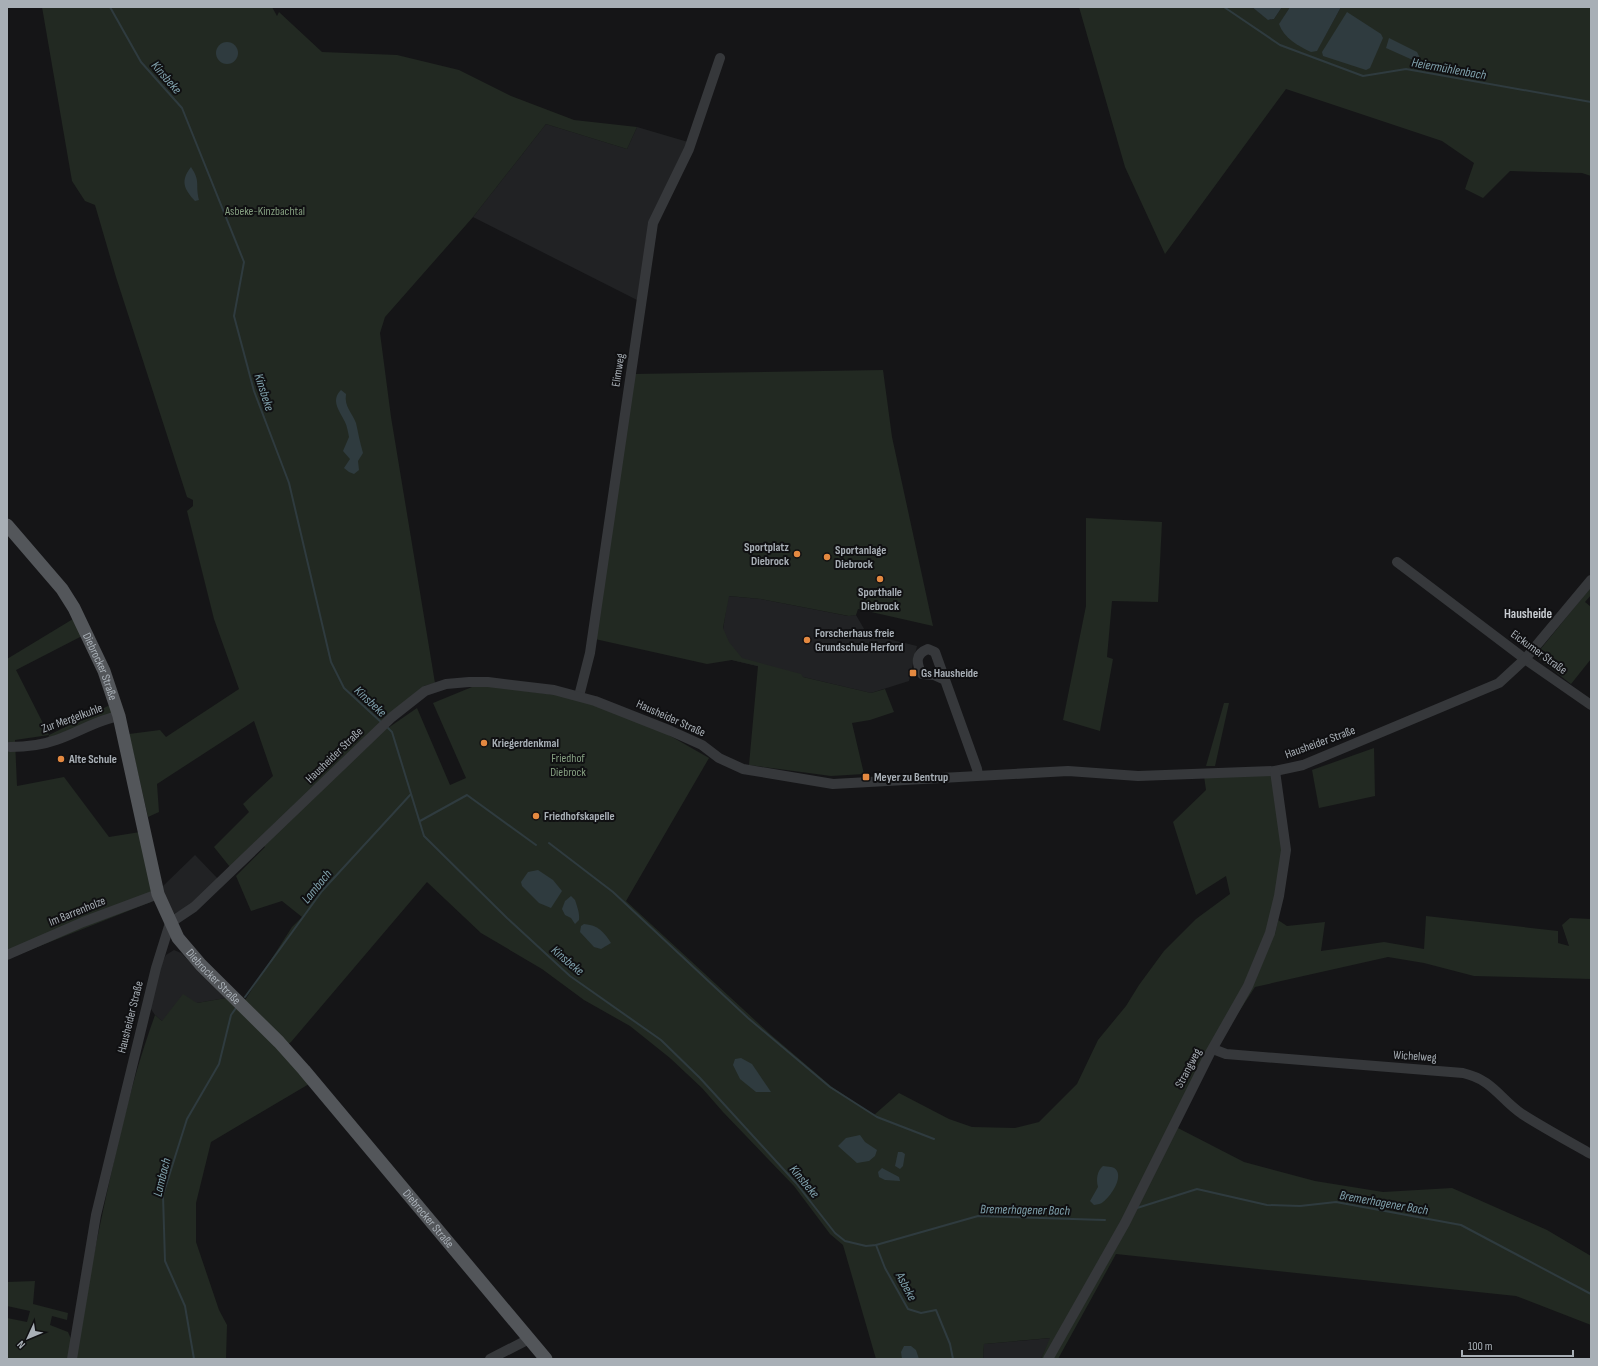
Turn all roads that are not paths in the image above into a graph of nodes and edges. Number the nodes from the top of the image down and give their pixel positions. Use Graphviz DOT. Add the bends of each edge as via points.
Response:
graph roads {
  1 [pos="720,58"];
  2 [pos="7,526"];
  3 [pos="1397,562"];
  4 [pos="1591,580"];
  5 [pos="1525,659"];
  6 [pos="945,680"];
  7 [pos="578,696"];
  8 [pos="1591,705"];
  9 [pos="119,716"];
  10 [pos="10,747"];
  11 [pos="1275,771"];
  12 [pos="978,775"];
  13 [pos="158,894"];
  14 [pos="170,923"];
  15 [pos="7,955"];
  16 [pos="1213,1049"];
  17 [pos="1591,1154"];
  18 [pos="529,1339"];
  19 [pos="72,1359"];
  20 [pos="490,1359"];
  21 [pos="546,1359"];
  22 [pos="1048,1359"];
  1 -- 7 [label="street, Elimweg" via="689,149 653,223 590,653"];
  2 -- 9 [label="main road, Diebrocker Straße" via="52,575 74,608 104,671"];
  3 -- 5 [label="street, Eickumer Straße"];
  4 -- 5 [label="street, Hausheider Straße"];
  5 -- 8 [label="street, Eickumer Straße"];
  5 -- 11 [label="street, Hausheider Straße" via="1506,678 1492,687 1303,765"];
  6 -- 12 [label="street"];
  7 -- 12 [label="street, Hausheider Straße" via="671,731 702,745 732,765 758,772 833,784"];
  7 -- 14 [label="street, Hausheider Straße" via="488,682 460,682 425,691 392,717 209,894"];
  9 -- 10 [label="street, Zur Mergelkuhle" via="108,718 55,741"];
  9 -- 13 [label="main road, Diebrocker Straße"];
  11 -- 12 [label="street, Hausheider Straße" via="1138,776 1068,771"];
  11 -- 16 [label="street, Strangweg" via="1286,850 1279,896 1270,933 1248,986"];
  13 -- 14 [label="main road, Diebrocker Straße"];
  13 -- 15 [label="street, Im Barrenholze" via="83,922"];
  14 -- 18 [label="main road, Diebrocker Straße" via="186,949 304,1070"];
  14 -- 19 [label="street, Hausheider Straße" via="146,1005 98,1207"];
  16 -- 17 [label="street, Wichelweg" via="1226,1054 1475,1075 1491,1085 1521,1113"];
  16 -- 22 [label="street, Strangweg" via="1125,1223"];
  18 -- 20 [label="street"];
  18 -- 21 [label="main road, Diebrocker Straße"];
}
